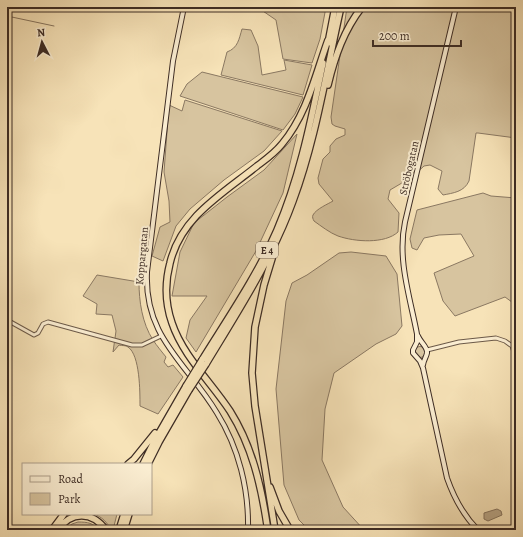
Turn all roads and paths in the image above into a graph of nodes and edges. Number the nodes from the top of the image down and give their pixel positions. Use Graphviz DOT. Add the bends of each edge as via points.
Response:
graph roads {
  1 [pos="184,7"];
  2 [pos="335,7"];
  3 [pos="341,7"];
  4 [pos="362,7"];
  5 [pos="456,7"];
  6 [pos="328,40"];
  7 [pos="321,101"];
  8 [pos="281,231"];
  9 [pos="7,320"];
  10 [pos="416,334"];
  11 [pos="161,336"];
  12 [pos="416,345"];
  13 [pos="423,345"];
  14 [pos="427,350"];
  15 [pos="424,358"];
  16 [pos="418,359"];
  17 [pos="204,362"];
  18 [pos="423,368"];
  19 [pos="516,387"];
  20 [pos="188,388"];
  21 [pos="167,418"];
  22 [pos="129,463"];
  23 [pos="144,463"];
  24 [pos="148,463"];
  25 [pos="265,471"];
  26 [pos="63,515"];
  27 [pos="124,515"];
  28 [pos="129,515"];
  29 [pos="268,528"];
  30 [pos="52,530"];
  31 [pos="58,530"];
  32 [pos="106,530"];
  33 [pos="119,530"];
  34 [pos="124,530"];
  35 [pos="248,530"];
  36 [pos="275,530"];
  37 [pos="290,530"];
  38 [pos="478,530"];
  1 -- 11 [label="street, Koppargatan" via="172,69 147,272 149,304"];
  2 -- 6 [label="highway, E 4"];
  3 -- 7 [label="highway, E 4"];
  4 -- 7 [label="highway" via="342,39"];
  5 -- 10 [label="street, Ströbogatan" via="402,235 402,258"];
  6 -- 17 [label="highway, E 4" via="304,151 288,204 260,264"];
  6 -- 29 [label="highway" via="307,102 291,132 266,159 202,209 192,220 177,243 167,281 168,309 177,336 230,412 250,450 259,478"];
  7 -- 8 [label="highway, E 4" via="300,182"];
  8 -- 17 [label="highway, E 4" via="254,286"];
  8 -- 25 [label="highway" via="259,304 253,339 253,389"];
  9 -- 11 [label="street" via="34,335 48,322 132,345 142,345"];
  10 -- 12 [label="street, Ströbogatan"];
  10 -- 13 [label="street, Ströbogatan"];
  11 -- 35 [label="street, Koppargatan" via="213,407 232,442 245,487"];
  12 -- 13 [label="street"];
  12 -- 16 [label="street" via="412,353"];
  13 -- 14 [label="street"];
  14 -- 15 [label="street"];
  14 -- 19 [label="street" via="480,339 496,338 505,341 512,346 515,356"];
  15 -- 16 [label="street"];
  15 -- 18 [label="street"];
  16 -- 18 [label="street"];
  17 -- 20 [label="highway, E 4, bridge"];
  18 -- 38 [label="street" via="447,478 462,510"];
  20 -- 21 [label="highway, E 4"];
  20 -- 24 [label="highway, E 4"];
  21 -- 22 [label="highway"];
  21 -- 23 [label="highway, E 4"];
  25 -- 36 [label="highway"];
  25 -- 37 [label="highway" via="279,511"];
  26 -- 30 [label="highway"];
  27 -- 33 [label="highway"];
  28 -- 34 [label="highway"];
  31 -- 32 [label="highway" via="63,522 85,516 93,518"];
}
